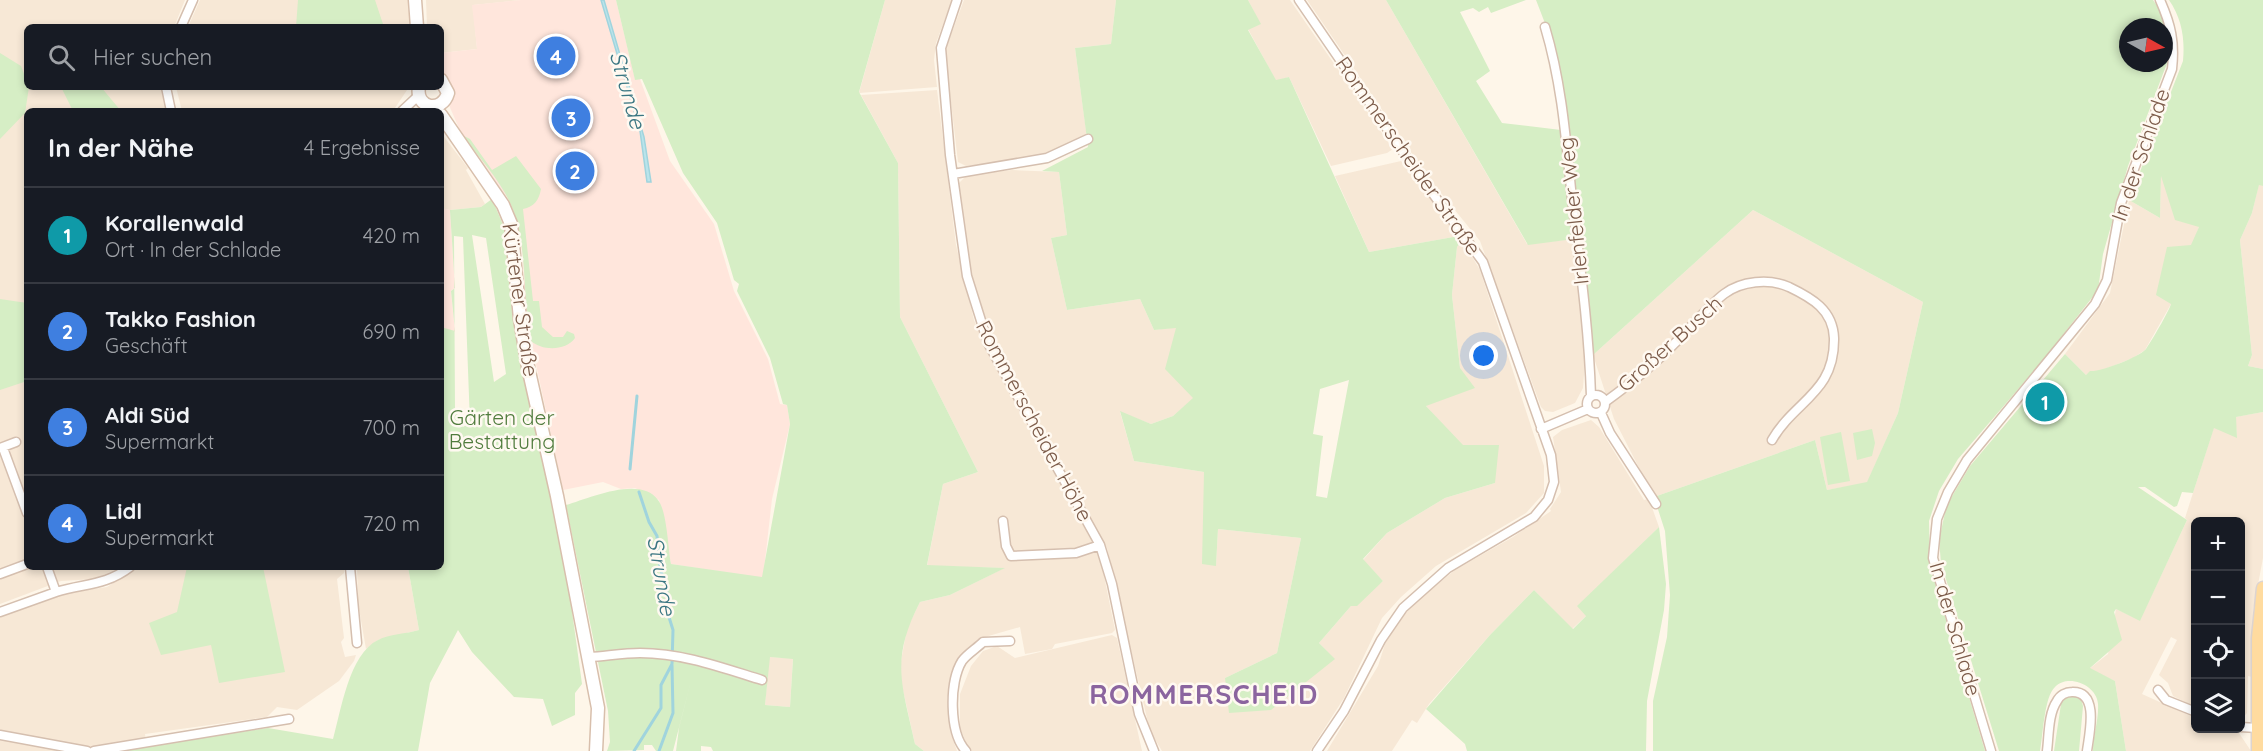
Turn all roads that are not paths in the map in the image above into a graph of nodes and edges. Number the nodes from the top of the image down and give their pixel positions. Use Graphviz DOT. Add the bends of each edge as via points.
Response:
graph roads {
  1 [pos="193,0"];
  2 [pos="415,0"];
  3 [pos="957,0"];
  4 [pos="1299,0"];
  5 [pos="2160,0"];
  6 [pos="182,24"];
  7 [pos="417,24"];
  8 [pos="1545,27"];
  9 [pos="444,84"];
  10 [pos="167,90"];
  11 [pos="419,92"];
  12 [pos="170,108"];
  13 [pos="405,108"];
  14 [pos="432,108"];
  15 [pos="441,108"];
  16 [pos="444,120"];
  17 [pos="1088,139"];
  18 [pos="953,174"];
  19 [pos="1591,396"];
  20 [pos="1605,402"];
  21 [pos="1588,409"];
  22 [pos="1601,412"];
  23 [pos="1541,429"];
  24 [pos="1772,440"];
  25 [pos="16,442"];
  26 [pos="2,448"];
  27 [pos="1656,504"];
  28 [pos="24,505"];
  29 [pos="1003,521"];
  30 [pos="1100,545"];
  31 [pos="24,565"];
  32 [pos="48,570"];
  33 [pos="126,570"];
  34 [pos="350,570"];
  35 [pos="0,574"];
  36 [pos="2263,588"];
  37 [pos="56,592"];
  38 [pos="0,612"];
  39 [pos="1010,641"];
  40 [pos="357,643"];
  41 [pos="590,657"];
  42 [pos="762,680"];
  43 [pos="2158,690"];
  44 [pos="2191,710"];
  45 [pos="289,719"];
  46 [pos="2245,727"];
  47 [pos="2258,728"];
  48 [pos="0,735"];
  49 [pos="87,751"];
  50 [pos="94,751"];
  51 [pos="596,751"];
  52 [pos="966,751"];
  53 [pos="1153,751"];
  54 [pos="1317,751"];
  55 [pos="1990,751"];
  56 [pos="2047,751"];
  57 [pos="2087,751"];
  58 [pos="2258,751"];
  1 -- 6 [label="street"];
  2 -- 7 [label="main road"];
  3 -- 18 [label="street, Rommerscheider Höhe" via="941,48"];
  4 -- 23 [label="street, Rommerscheider Straße" via="1483,262"];
  5 -- 55 [label="street, In der Schlade" via="2172,26 2172,69 2121,202 2107,280 2095,304 1967,460 1937,519 1932,558"];
  8 -- 19 [label="street, Irlenfelder Weg" via="1558,71 1564,112"];
  9 -- 15 [label="main road" via="448,95"];
  10 -- 12 [label="street"];
  11 -- 13 [label="street"];
  11 -- 14 [label="main road" via="425,105"];
  16 -- 41 [label="main road, Kürtener Straße" via="494,190 511,224 528,368"];
  17 -- 18 [label="street" via="1047,158"];
  18 -- 30 [label="street, Rommerscheider Höhe" via="967,276 988,343"];
  19 -- 20 [label="street" via="1599,396"];
  19 -- 21 [label="street, Irlenfelder Weg"];
  20 -- 22 [label="street"];
  20 -- 24 [label="street, Großer Busch" via="1648,369 1725,293 1752,282 1778,282 1809,296 1828,315 1834,336 1827,376"];
  21 -- 22 [label="street" via="1595,414"];
  21 -- 23 [label="street"];
  22 -- 27 [label="street" via="1610,433"];
  23 -- 54 [label="street, Rommerscheider Straße" via="1551,455 1554,482 1548,500 1534,517 1449,568 1403,608"];
  25 -- 26 [label="street"];
  26 -- 28 [label="street"];
  29 -- 30 [label="street" via="1011,556 1076,553"];
  30 -- 53 [label="street, Rommerscheider Höhe" via="1139,714"];
  31 -- 35 [label="street"];
  32 -- 37 [label="street"];
  33 -- 37 [label="street" via="94,585"];
  34 -- 40 [label="street"];
  36 -- 47 [label="main road"];
  37 -- 38 [label="street"];
  39 -- 52 [label="street" via="983,642 962,661 955,686 953,723"];
  41 -- 42 [label="street" via="666,655"];
  41 -- 51 [label="main road, Kürtener Straße" via="598,708"];
  43 -- 44 [label="street" via="2166,700"];
  45 -- 50 [label="street"];
  46 -- 47 [label="street"];
  47 -- 58 [label="main road"];
  48 -- 49 [label="street"];
  56 -- 57 [label="street" via="2056,701 2064,693 2075,692 2091,706"];
}
